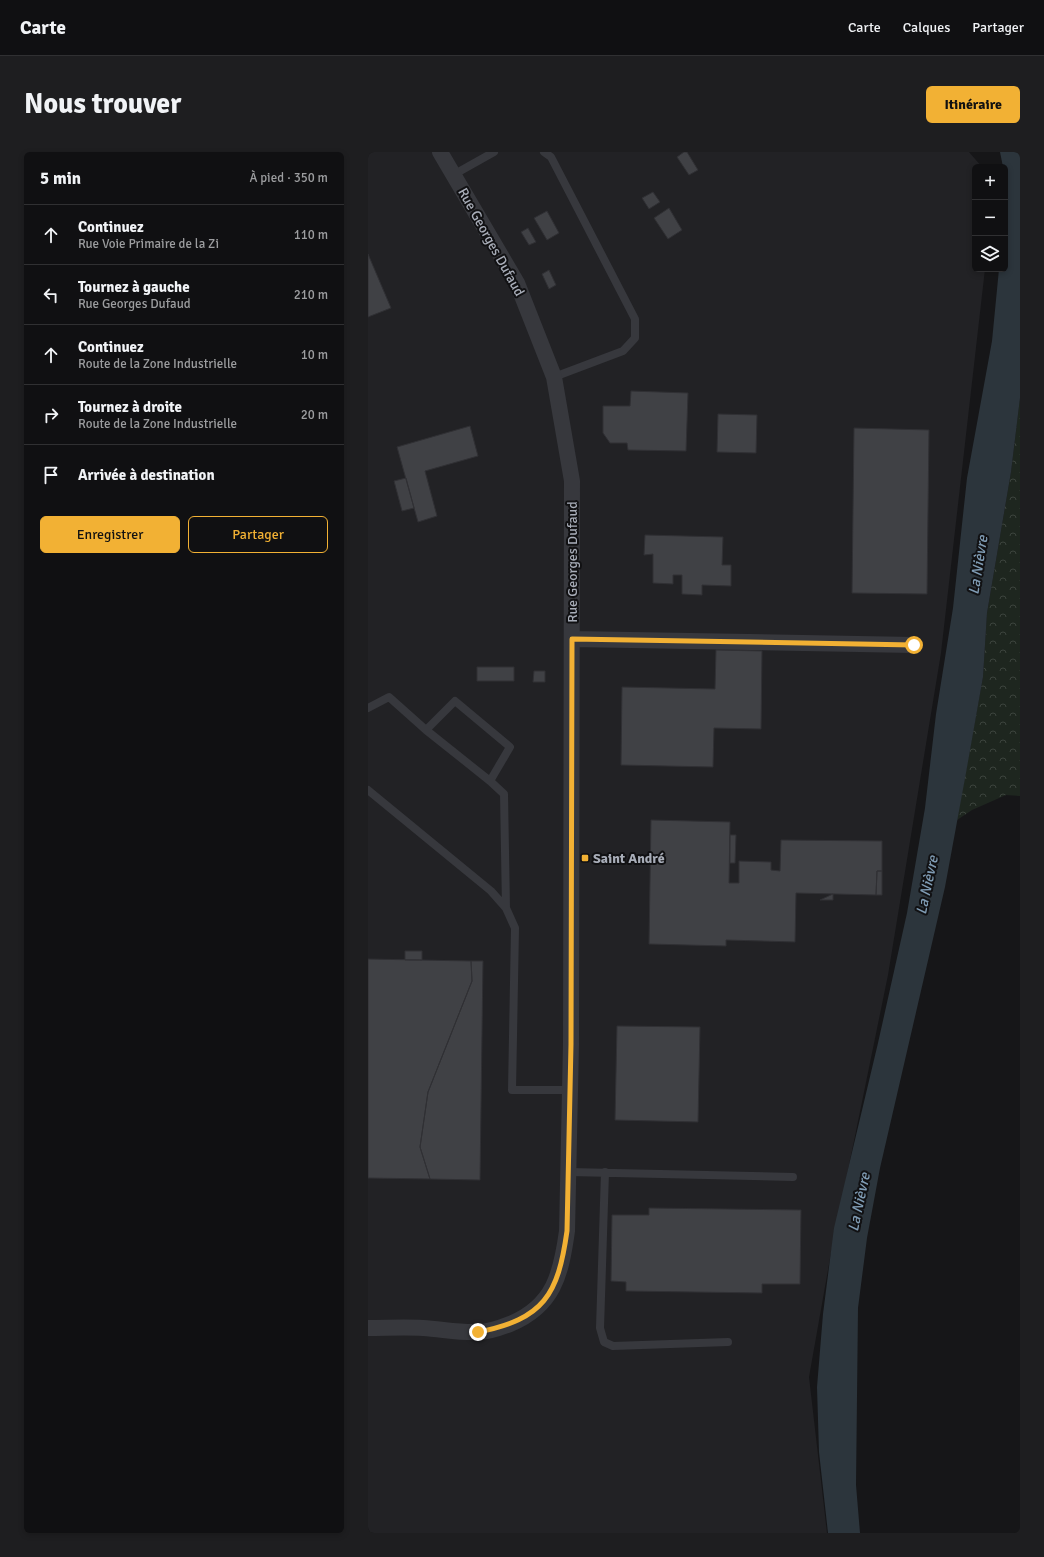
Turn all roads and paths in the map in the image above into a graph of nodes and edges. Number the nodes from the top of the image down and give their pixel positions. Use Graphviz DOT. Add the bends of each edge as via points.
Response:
graph roads {
  1 [pos="440,152"];
  2 [pos="494,152"];
  3 [pos="544,152"];
  4 [pos="453,175"];
  5 [pos="554,377"];
  6 [pos="572,639"];
  7 [pos="914,645"];
  8 [pos="368,708"];
  9 [pos="426,730"];
  10 [pos="490,781"];
  11 [pos="368,790"];
  12 [pos="506,908"];
  13 [pos="570,1090"];
  14 [pos="569,1172"];
  15 [pos="605,1172"];
  16 [pos="793,1178"];
  17 [pos="368,1328"];
  18 [pos="728,1342"];
  1 -- 4 [label="street, Rue Georges Dufaud"];
  2 -- 4 [label="lane"];
  3 -- 5 [label="lane" via="551,158 636,319 635,338 623,351"];
  4 -- 5 [label="street, Rue Georges Dufaud" via="517,283"];
  5 -- 6 [label="street, Rue Georges Dufaud" via="572,481"];
  6 -- 7 [label="street"];
  6 -- 13 [label="street, Rue Georges Dufaud"];
  8 -- 9 [label="lane" via="389,697"];
  9 -- 10 [label="lane"];
  9 -- 10 [label="lane" via="455,701 510,747"];
  10 -- 12 [label="lane" via="504,794"];
  11 -- 12 [label="lane" via="491,891"];
  12 -- 13 [label="lane" via="515,928 512,1090"];
  13 -- 14 [label="street, Rue Georges Dufaud"];
  14 -- 15 [label="lane"];
  14 -- 17 [label="street, Rue Georges Dufaud" via="567,1231 563,1260 553,1287 541,1306 524,1318 500,1328 478,1332"];
  15 -- 16 [label="lane"];
  15 -- 18 [label="lane" via="600,1328 604,1342 613,1346"];
}
